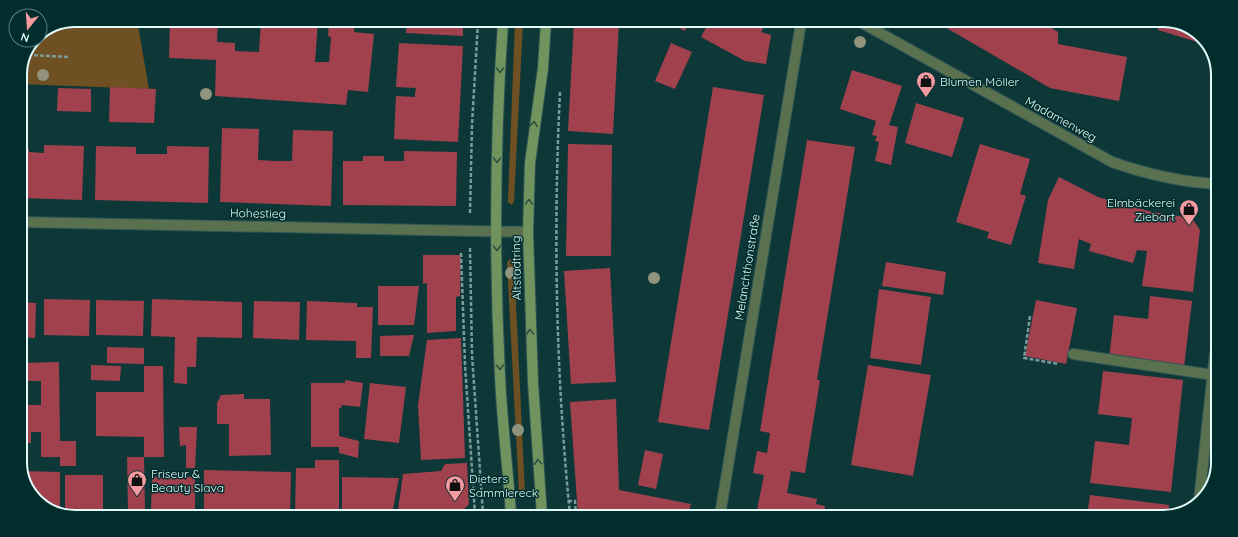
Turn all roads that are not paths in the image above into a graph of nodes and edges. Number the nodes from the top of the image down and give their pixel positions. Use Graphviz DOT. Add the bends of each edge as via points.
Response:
graph roads {
  1 [pos="503,27"];
  2 [pos="546,27"];
  3 [pos="800,27"];
  4 [pos="869,27"];
  5 [pos="1211,184"];
  6 [pos="27,222"];
  7 [pos="496,230"];
  8 [pos="528,232"];
  9 [pos="1073,354"];
  10 [pos="1211,375"];
  11 [pos="1211,393"];
  12 [pos="1200,492"];
  13 [pos="511,510"];
  14 [pos="542,510"];
  15 [pos="721,510"];
  1 -- 7 [label="main road, Altstadtring, one-way" via="497,137"];
  8 -- 2 [label="main road, Altstadtring, one-way" via="530,163 543,68"];
  3 -- 15 [label="street, Melanchthonstraße"];
  4 -- 5 [label="street, Madamenweg" via="1112,162 1154,175"];
  6 -- 7 [label="street, Hohestieg"];
  7 -- 8 [label="street, Hohestieg"];
  7 -- 13 [label="main road, Altstadtring, one-way" via="500,376"];
  14 -- 8 [label="main road, Altstadtring, one-way" via="532,375"];
  9 -- 10 [label="street"];
  11 -- 12 [label="street"];
}
